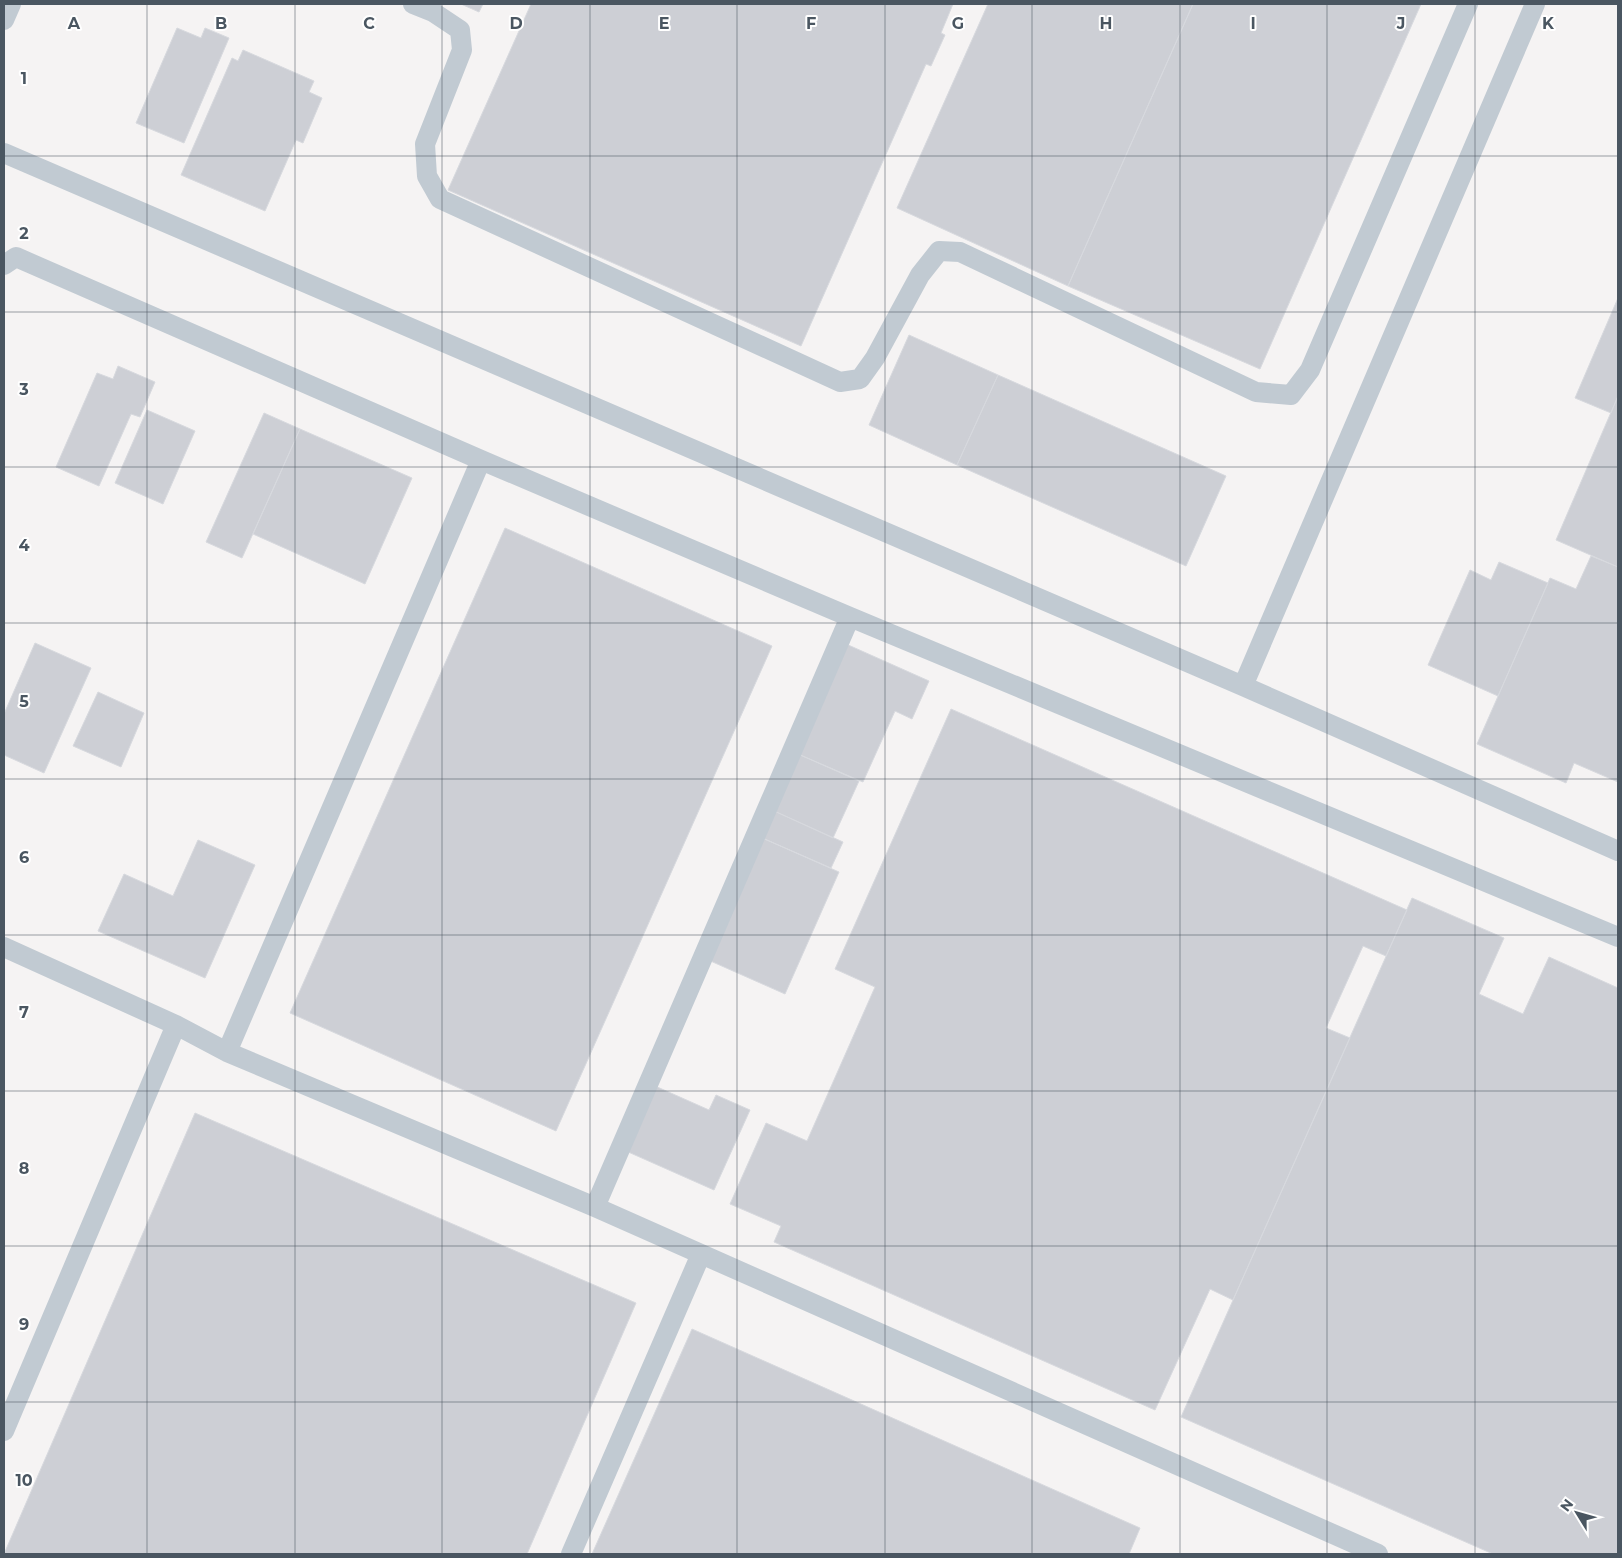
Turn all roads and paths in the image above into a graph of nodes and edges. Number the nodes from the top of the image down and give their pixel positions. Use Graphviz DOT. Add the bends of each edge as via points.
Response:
graph roads {
  1 [pos="11,4"];
  2 [pos="413,4"];
  3 [pos="1468,4"];
  4 [pos="1535,4"];
  5 [pos="4,20"];
  6 [pos="4,153"];
  7 [pos="4,265"];
  8 [pos="482,460"];
  9 [pos="850,617"];
  10 [pos="1243,686"];
  11 [pos="1618,851"];
  12 [pos="1618,937"];
  13 [pos="4,947"];
  14 [pos="176,1025"];
  15 [pos="227,1052"];
  16 [pos="595,1207"];
  17 [pos="701,1254"];
  18 [pos="4,1430"];
  19 [pos="571,1554"];
  20 [pos="1378,1554"];
  1 -- 5 [label="lane"];
  2 -- 3 [label="lane" via="433,12 460,30 462,50 425,144 427,176 440,199 840,382 860,379 920,275 939,251 960,252 1256,392 1291,395 1310,370"];
  4 -- 10 [label="lane"];
  6 -- 10 [label="lane"];
  7 -- 8 [label="lane" via="16,257"];
  8 -- 9 [label="lane"];
  8 -- 15 [label="lane"];
  9 -- 12 [label="lane"];
  9 -- 16 [label="lane"];
  10 -- 11 [label="lane"];
  13 -- 14 [label="lane"];
  14 -- 15 [label="lane"];
  14 -- 18 [label="lane"];
  15 -- 16 [label="lane"];
  16 -- 17 [label="lane"];
  17 -- 19 [label="lane"];
  17 -- 20 [label="lane"];
}
